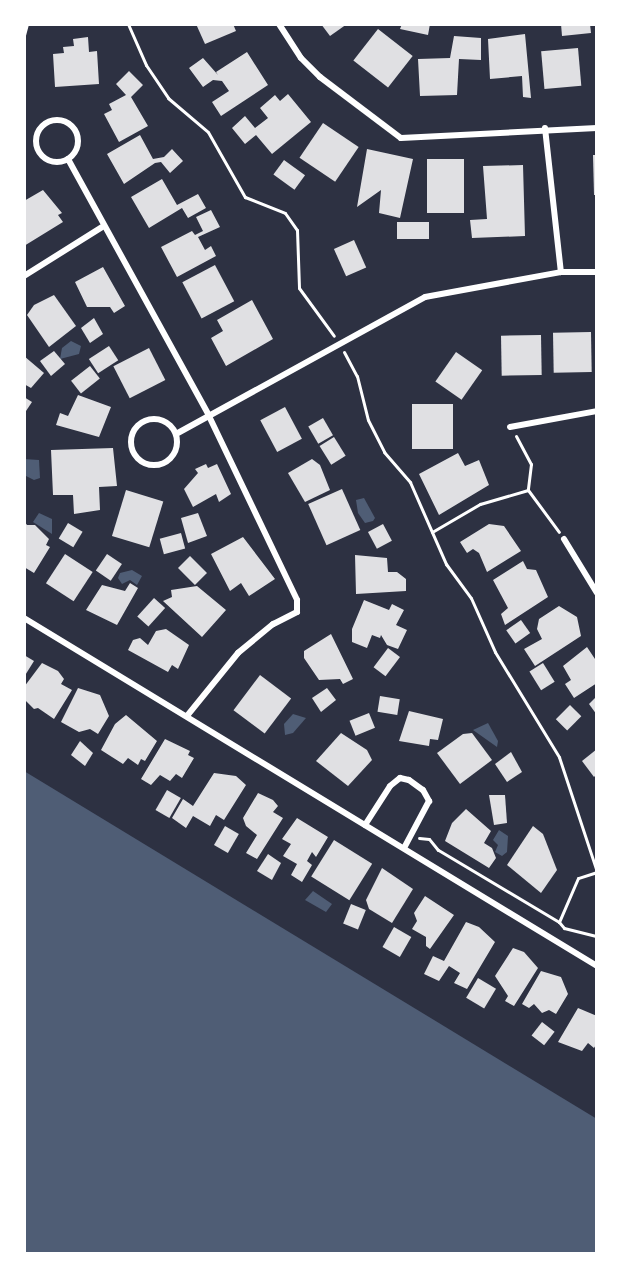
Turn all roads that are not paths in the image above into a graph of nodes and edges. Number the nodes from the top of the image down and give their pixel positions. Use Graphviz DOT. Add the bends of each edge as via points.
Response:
graph roads {
  1 [pos="279,24"];
  2 [pos="544,128"];
  3 [pos="597,128"];
  4 [pos="68,159"];
  5 [pos="102,226"];
  6 [pos="561,272"];
  7 [pos="597,272"];
  8 [pos="24,276"];
  9 [pos="597,411"];
  10 [pos="208,414"];
  11 [pos="510,426"];
  12 [pos="176,434"];
  13 [pos="564,539"];
  14 [pos="597,593"];
  15 [pos="24,618"];
  16 [pos="188,716"];
  17 [pos="365,825"];
  18 [pos="404,848"];
  19 [pos="597,966"];
  1 -- 2 [label="street" via="301,58 320,77 401,138"];
  2 -- 3 [label="street"];
  2 -- 6 [label="street"];
  4 -- 4 [label="street" via="79,142 74,127 60,119 45,123 36,139 42,155 57,162"];
  4 -- 5 [label="street"];
  5 -- 8 [label="street"];
  5 -- 10 [label="street"];
  6 -- 7 [label="street"];
  6 -- 10 [label="street" via="425,297"];
  9 -- 11 [label="street"];
  10 -- 12 [label="street"];
  10 -- 16 [label="street" via="297,600 297,612 273,624 238,653"];
  12 -- 12 [label="street" via="165,421 148,419 134,430 131,449 144,464 162,464 175,451"];
  13 -- 14 [label="street"];
  15 -- 16 [label="street"];
  16 -- 17 [label="street"];
  17 -- 18 [label="street"];
  17 -- 18 [label="street" via="390,786 400,778 409,780 423,790 429,801"];
  18 -- 19 [label="street"];
}
